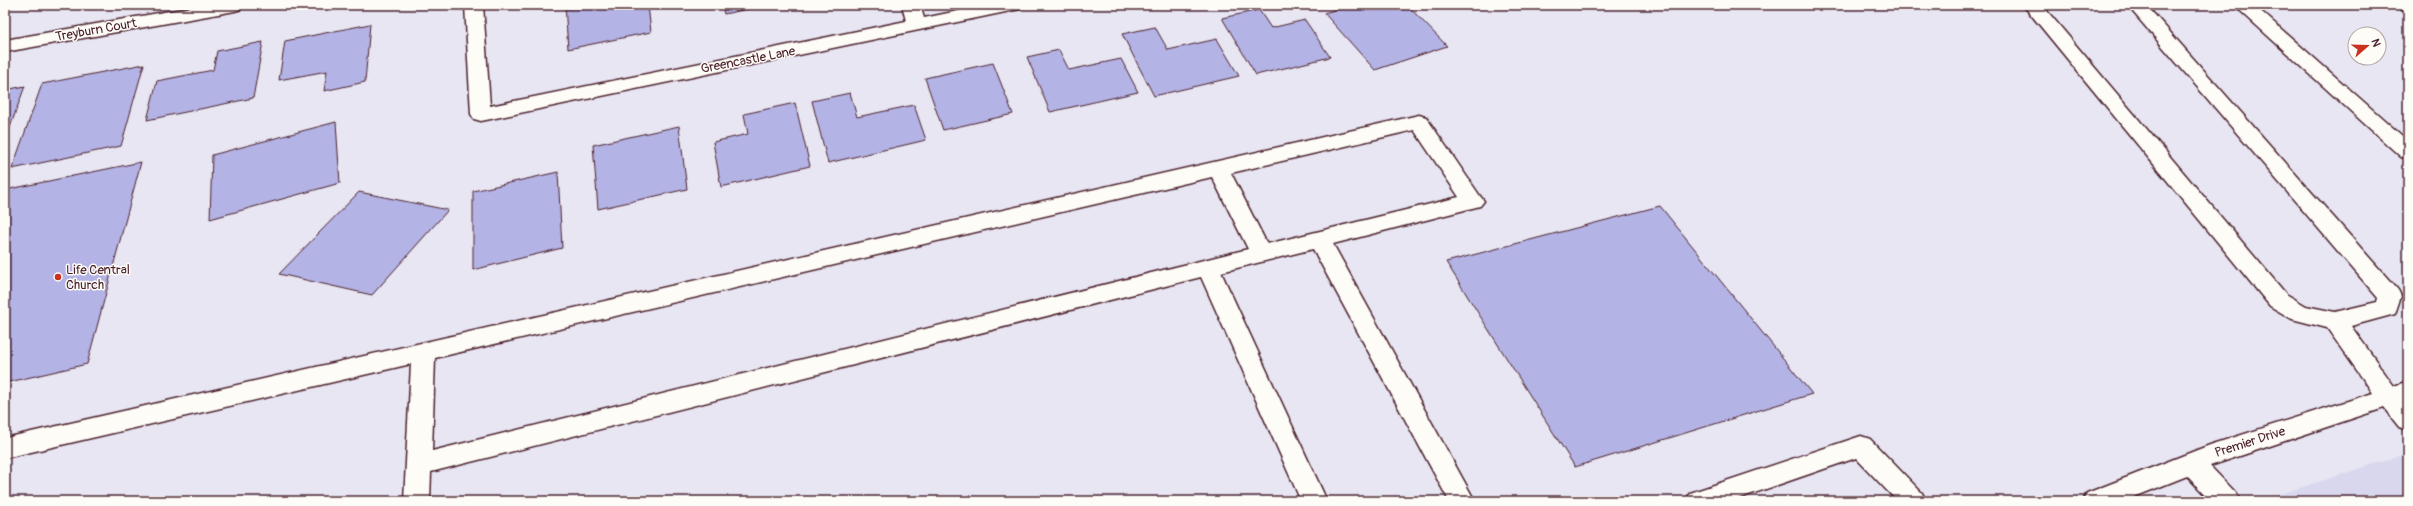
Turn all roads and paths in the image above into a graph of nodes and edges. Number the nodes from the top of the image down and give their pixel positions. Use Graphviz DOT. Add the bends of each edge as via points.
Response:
graph roads {
  1 [pos="235,5"];
  2 [pos="474,5"];
  3 [pos="911,5"];
  4 [pos="1014,5"];
  5 [pos="2032,5"];
  6 [pos="2136,5"];
  7 [pos="2243,5"];
  8 [pos="917,26"];
  9 [pos="5,46"];
  10 [pos="2408,152"];
  11 [pos="1218,168"];
  12 [pos="1318,239"];
  13 [pos="1261,254"];
  14 [pos="1207,267"];
  15 [pos="2335,321"];
  16 [pos="423,351"];
  17 [pos="2399,394"];
  18 [pos="2408,420"];
  19 [pos="5,448"];
  20 [pos="2192,463"];
  21 [pos="418,465"];
  22 [pos="416,501"];
  23 [pos="1314,501"];
  24 [pos="1462,501"];
  25 [pos="1699,501"];
  26 [pos="1913,501"];
  27 [pos="2096,501"];
  28 [pos="2227,501"];
  1 -- 9 [label="street, Treyburn Court"];
  2 -- 8 [label="street, Greencastle Lane" via="481,114"];
  3 -- 8 [label="street"];
  4 -- 8 [label="street, Greencastle Lane"];
  5 -- 15 [label="street" via="2278,300 2300,313"];
  6 -- 15 [label="street" via="2390,296 2387,308"];
  7 -- 10 [label="street"];
  11 -- 12 [label="street" via="1419,122 1473,201"];
  11 -- 13 [label="street"];
  11 -- 16 [label="street"];
  12 -- 13 [label="street"];
  12 -- 24 [label="street"];
  13 -- 14 [label="street"];
  14 -- 21 [label="street"];
  14 -- 23 [label="street"];
  15 -- 17 [label="street"];
  16 -- 19 [label="street"];
  16 -- 21 [label="street"];
  17 -- 18 [label="street"];
  17 -- 20 [label="street, Premier Drive"];
  20 -- 27 [label="street, Premier Drive"];
  20 -- 28 [label="street"];
  21 -- 22 [label="street"];
  25 -- 26 [label="street" via="1861,446"];
}
